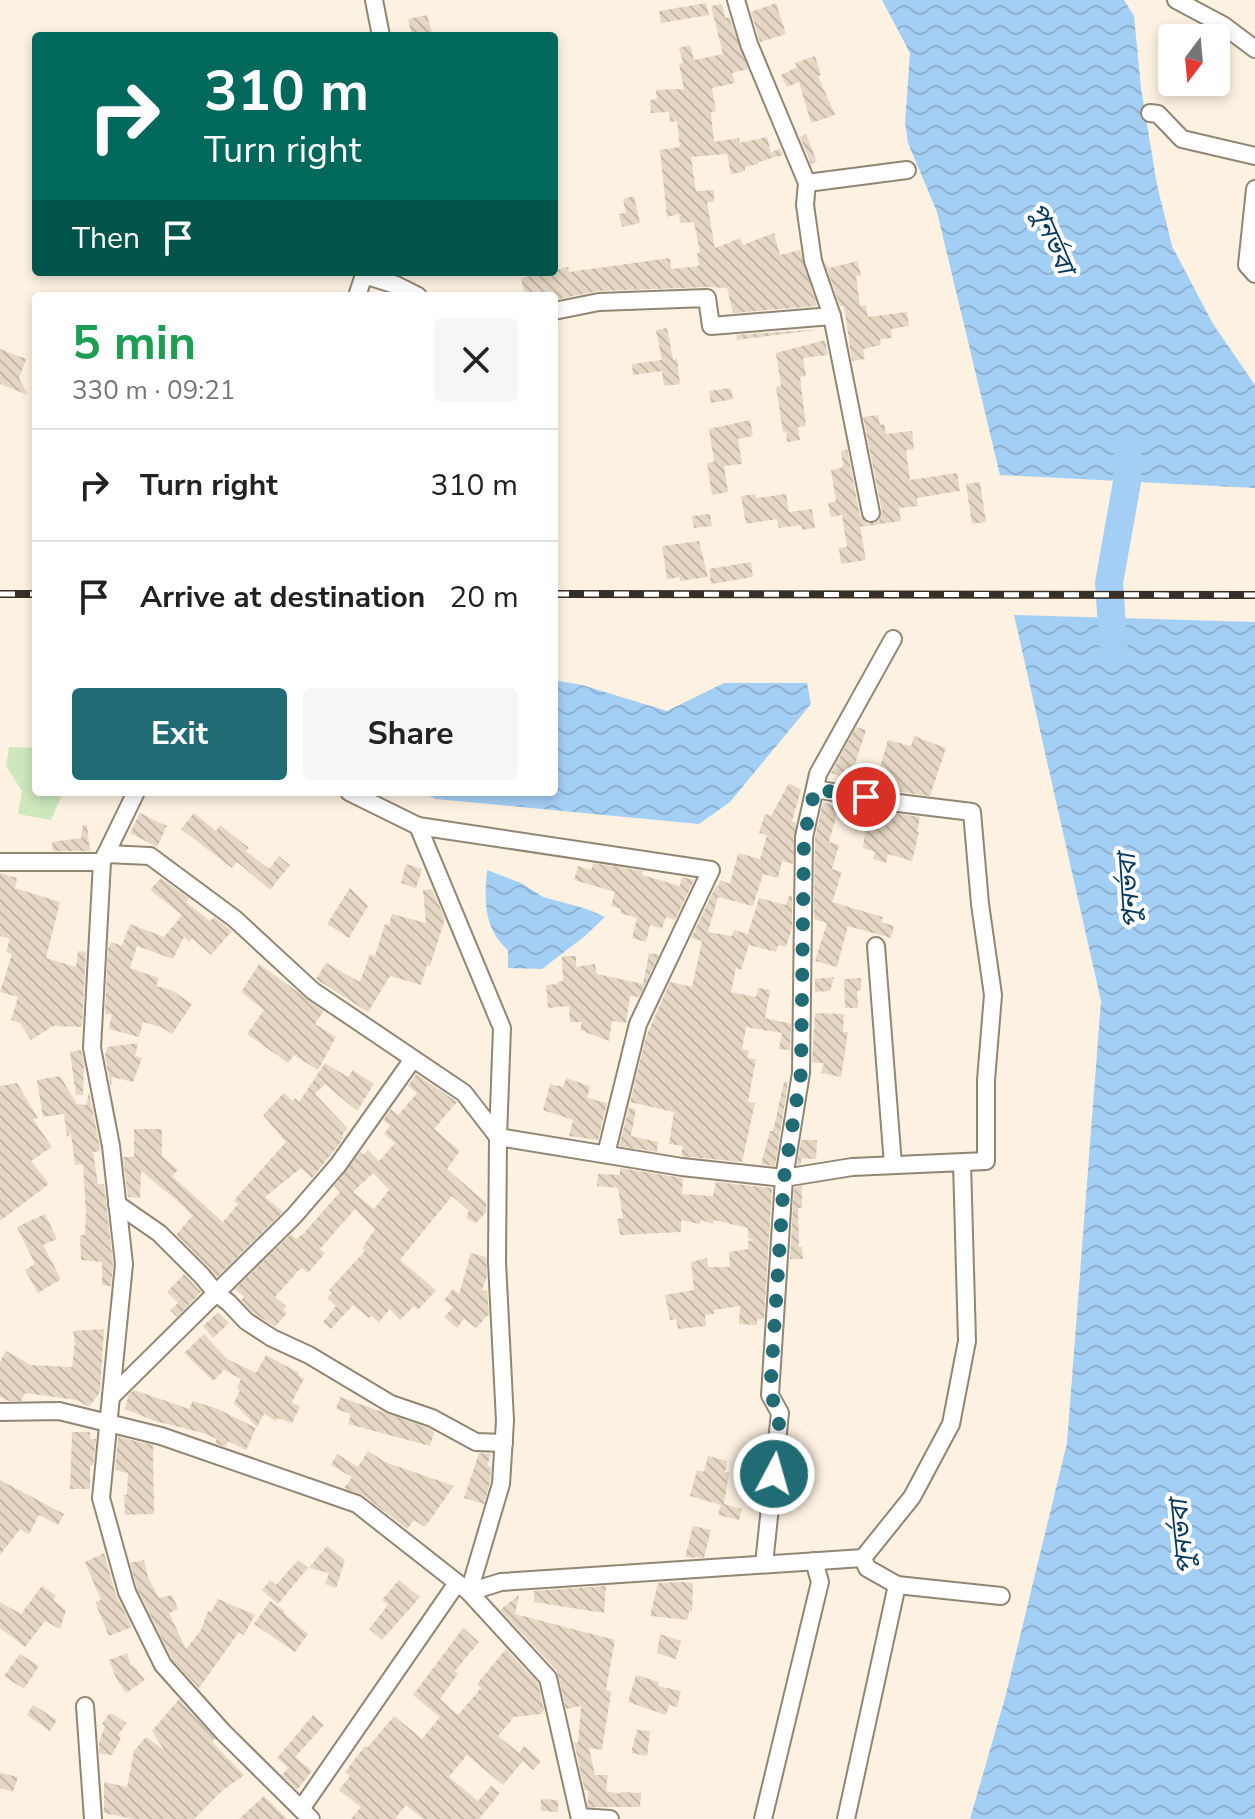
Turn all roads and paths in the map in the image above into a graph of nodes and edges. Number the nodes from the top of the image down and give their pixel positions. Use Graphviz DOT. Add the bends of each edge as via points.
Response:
graph roads {
  1 [pos="374,0"];
  2 [pos="736,0"];
  3 [pos="1176,0"];
  4 [pos="380,32"];
  5 [pos="1255,49"];
  6 [pos="1150,113"];
  7 [pos="1255,156"];
  8 [pos="907,170"];
  9 [pos="807,183"];
  10 [pos="1255,189"];
  11 [pos="1255,274"];
  12 [pos="372,276"];
  13 [pos="410,292"];
  14 [pos="558,310"];
  15 [pos="832,316"];
  16 [pos="871,513"];
  17 [pos="893,639"];
  18 [pos="815,789"];
  19 [pos="134,796"];
  20 [pos="357,796"];
  21 [pos="418,826"];
  22 [pos="104,858"];
  23 [pos="0,862"];
  24 [pos="876,946"];
  25 [pos="413,1059"];
  26 [pos="498,1137"];
  27 [pos="606,1154"];
  28 [pos="962,1163"];
  29 [pos="893,1165"];
  30 [pos="784,1178"];
  31 [pos="117,1204"];
  32 [pos="216,1293"];
  33 [pos="111,1397"];
  34 [pos="0,1412"];
  35 [pos="107,1423"];
  36 [pos="504,1443"];
  37 [pos="863,1558"];
  38 [pos="814,1561"];
  39 [pos="764,1564"];
  40 [pos="897,1585"];
  41 [pos="463,1588"];
  42 [pos="1001,1596"];
  43 [pos="85,1706"];
  44 [pos="306,1814"];
  45 [pos="580,1818"];
  46 [pos="93,1819"];
  47 [pos="610,1819"];
  48 [pos="763,1819"];
  49 [pos="846,1819"];
  1 -- 4 [label="street"];
  2 -- 9 [label="street"];
  3 -- 5 [label="street"];
  6 -- 7 [label="street" via="1158,114 1182,139"];
  8 -- 9 [label="street"];
  9 -- 15 [label="street" via="813,261"];
  10 -- 11 [label="street" via="1247,265"];
  12 -- 13 [label="street"];
  14 -- 15 [label="street" via="599,302 707,298 711,326"];
  15 -- 16 [label="street"];
  17 -- 18 [label="street" via="818,774"];
  18 -- 28 [label="street" via="972,812 993,995 986,1161"];
  18 -- 30 [label="street" via="804,837 801,1073"];
  19 -- 22 [label="street"];
  20 -- 21 [label="street"];
  21 -- 26 [label="street" via="502,1028"];
  21 -- 27 [label="street" via="711,870 638,1024"];
  22 -- 23 [label="street"];
  22 -- 25 [label="street" via="150,856 235,919 313,991"];
  22 -- 31 [label="street" via="92,1048"];
  24 -- 29 [label="street"];
  25 -- 26 [label="street" via="464,1093"];
  25 -- 32 [label="street" via="338,1165"];
  26 -- 27 [label="street"];
  26 -- 36 [label="street"];
  27 -- 30 [label="street"];
  28 -- 29 [label="street"];
  28 -- 37 [label="street" via="967,1341 951,1424 912,1497"];
  29 -- 30 [label="street"];
  30 -- 39 [label="street" via="770,1395 780,1413"];
  31 -- 32 [label="street" via="159,1233"];
  31 -- 33 [label="street" via="124,1264"];
  32 -- 33 [label="street"];
  32 -- 36 [label="street" via="272,1338 391,1404 476,1442"];
  33 -- 35 [label="street"];
  34 -- 35 [label="street" via="59,1411"];
  35 -- 41 [label="street" via="161,1436 357,1504"];
  35 -- 44 [label="street" via="101,1498 127,1592 163,1665"];
  36 -- 41 [label="street" via="501,1484"];
  37 -- 38 [label="street"];
  37 -- 40 [label="street" via="867,1568"];
  38 -- 39 [label="street"];
  38 -- 48 [label="street" via="820,1582"];
  39 -- 41 [label="street"];
  40 -- 42 [label="street"];
  40 -- 49 [label="street"];
  41 -- 44 [label="street"];
  41 -- 45 [label="street" via="548,1678"];
  43 -- 46 [label="street"];
  45 -- 47 [label="street"];
}
